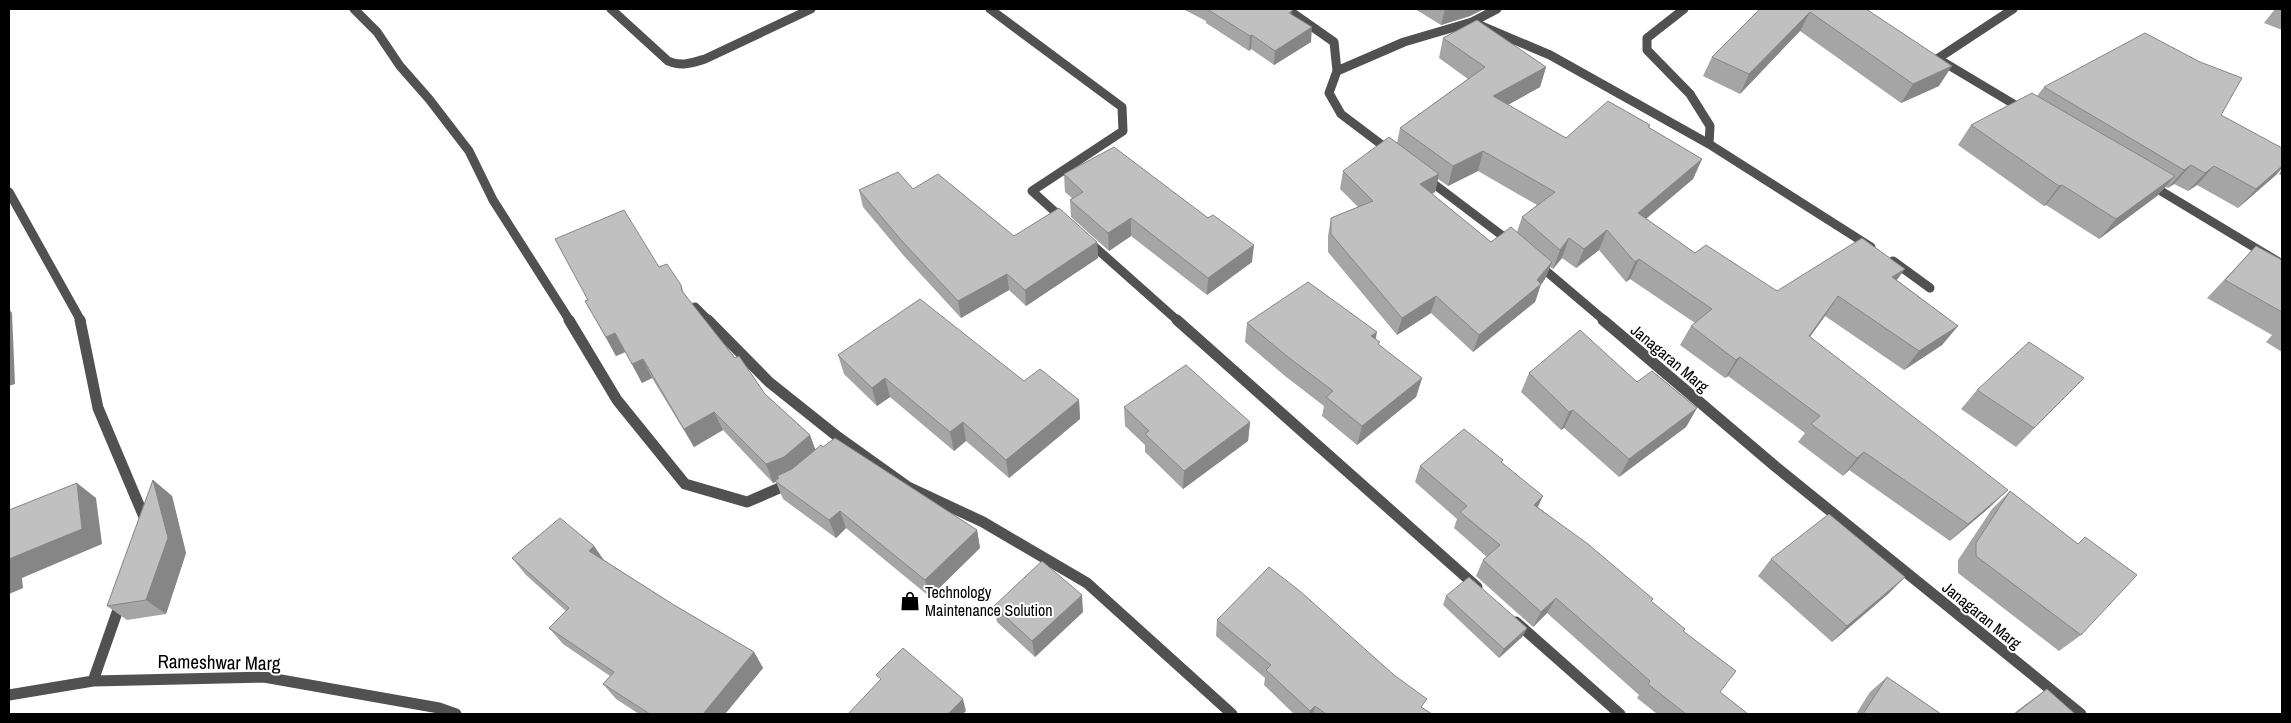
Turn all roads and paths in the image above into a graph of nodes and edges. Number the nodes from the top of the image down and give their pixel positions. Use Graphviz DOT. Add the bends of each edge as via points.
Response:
graph roads {
  1 [pos="354,9"];
  2 [pos="611,9"];
  3 [pos="811,9"];
  4 [pos="990,9"];
  5 [pos="1287,9"];
  6 [pos="1497,9"];
  7 [pos="1684,9"];
  8 [pos="2013,9"];
  9 [pos="1472,22"];
  10 [pos="1337,70"];
  11 [pos="2030,114"];
  12 [pos="1709,144"];
  13 [pos="1395,155"];
  14 [pos="1418,172"];
  15 [pos="2139,179"];
  16 [pos="9,192"];
  17 [pos="1519,249"];
  18 [pos="1534,262"];
  19 [pos="2282,264"];
  20 [pos="1930,288"];
  21 [pos="695,307"];
  22 [pos="802,475"];
  23 [pos="144,535"];
  24 [pos="125,590"];
  25 [pos="1486,595"];
  26 [pos="1508,615"];
  27 [pos="93,680"];
  28 [pos="9,695"];
  29 [pos="456,714"];
  30 [pos="1232,714"];
  31 [pos="1620,714"];
  32 [pos="2081,714"];
  1 -- 22 [label="street" via="377,32 400,66 469,151 493,200 540,271 617,400 685,484 747,502"];
  2 -- 3 [label="street" via="668,61 688,64 721,52"];
  4 -- 25 [label="street" via="1122,106 1123,131 1032,191"];
  5 -- 10 [label="street" via="1334,42"];
  6 -- 9 [label="street"];
  7 -- 12 [label="street" via="1647,38 1647,50 1690,94 1710,126"];
  8 -- 11 [label="street" via="1933,56"];
  9 -- 10 [label="street" via="1404,42"];
  9 -- 12 [label="street" via="1550,55"];
  10 -- 13 [label="street" via="1329,93 1341,114"];
  12 -- 20 [label="street" via="1881,253"];
  14 -- 17 [label="street"];
  15 -- 19 [label="street"];
  16 -- 23 [label="street" via="81,321 98,408 148,526"];
  18 -- 32 [label="street, Janagaran Marg" via="1776,468"];
  21 -- 30 [label="street" via="768,382 835,441 908,486 983,522 1087,583"];
  24 -- 27 [label="street"];
  26 -- 31 [label="street"];
  27 -- 28 [label="street, Rameshwar Marg"];
  27 -- 29 [label="street, Rameshwar Marg" via="264,677"];
}
